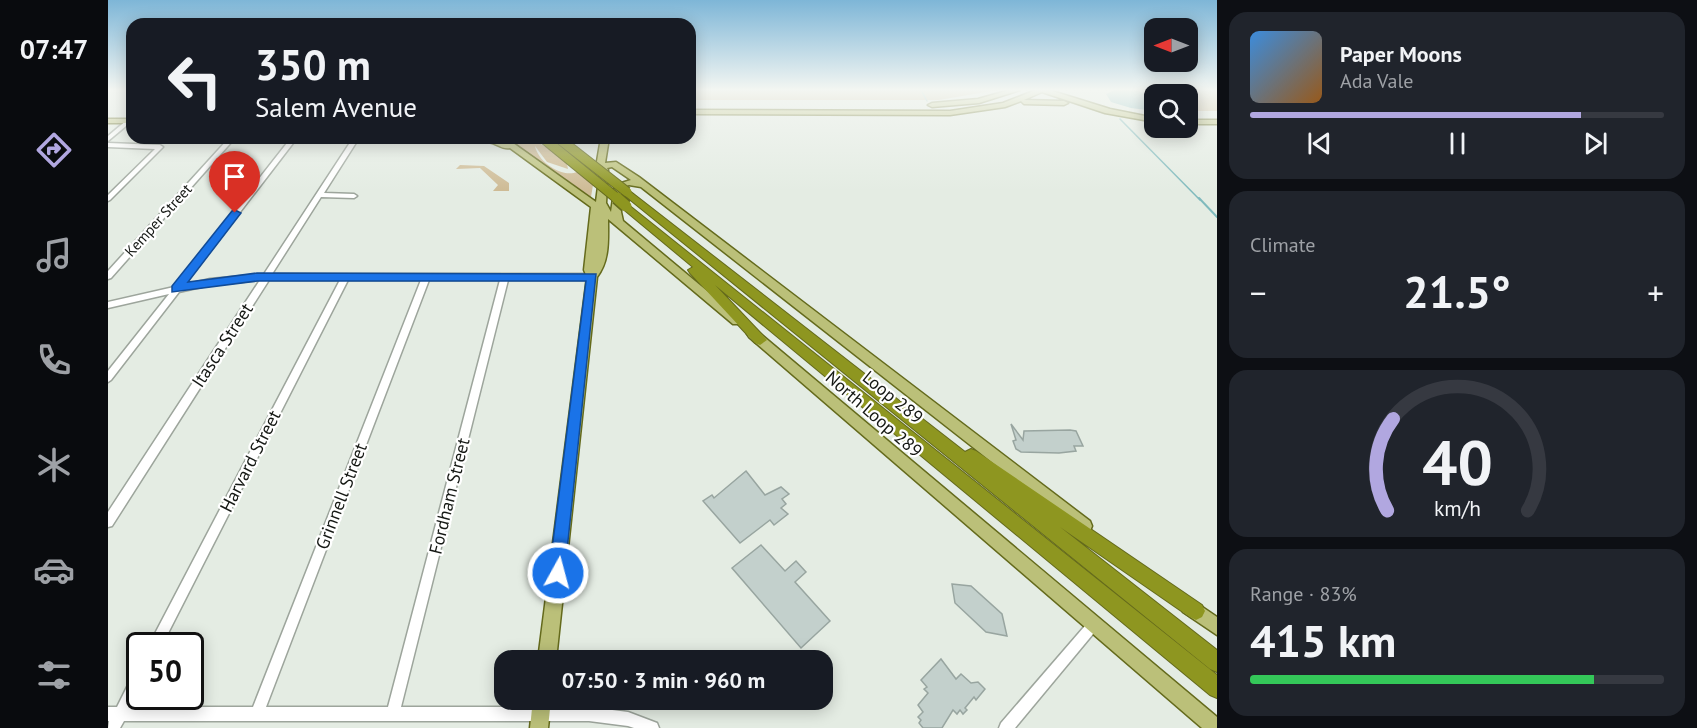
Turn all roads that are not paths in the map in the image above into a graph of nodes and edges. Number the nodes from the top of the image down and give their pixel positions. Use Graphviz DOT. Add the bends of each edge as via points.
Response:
graph roads {
  1 [pos="126,124"];
  2 [pos="108,139"];
  3 [pos="227,144"];
  4 [pos="289,144"];
  5 [pos="352,144"];
  6 [pos="501,144"];
  7 [pos="508,144"];
  8 [pos="551,144"];
  9 [pos="565,144"];
  10 [pos="610,144"];
  11 [pos="108,145"];
  12 [pos="520,154"];
  13 [pos="604,167"];
  14 [pos="565,186"];
  15 [pos="648,189"];
  16 [pos="319,195"];
  17 [pos="354,196"];
  18 [pos="108,199"];
  19 [pos="626,199"];
  20 [pos="600,207"];
  21 [pos="623,225"];
  22 [pos="602,235"];
  23 [pos="661,236"];
  24 [pos="591,250"];
  25 [pos="108,276"];
  26 [pos="267,277"];
  27 [pos="345,277"];
  28 [pos="426,277"];
  29 [pos="505,277"];
  30 [pos="592,277"];
  31 [pos="177,289"];
  32 [pos="108,305"];
  33 [pos="760,340"];
  34 [pos="833,357"];
  35 [pos="108,378"];
  36 [pos="108,522"];
  37 [pos="1196,611"];
  38 [pos="1094,624"];
  39 [pos="1217,627"];
  40 [pos="162,632"];
  41 [pos="548,650"];
  42 [pos="1217,662"];
  43 [pos="1217,688"];
  44 [pos="126,696"];
  45 [pos="114,714"];
  46 [pos="257,714"];
  47 [pos="393,714"];
  48 [pos="541,714"];
  49 [pos="113,728"];
  50 [pos="652,728"];
  51 [pos="1006,728"];
  52 [pos="1216,728"];
  1 -- 2 [label="street"];
  3 -- 25 [label="street, Kemper Street"];
  4 -- 31 [label="street"];
  5 -- 16 [label="street, Itasca Street"];
  6 -- 12 [label="main road"];
  7 -- 12 [label="main road, North Loop 289"];
  8 -- 19 [label="highway, Loop 289, bridge"];
  9 -- 19 [label="highway, Loop 289, bridge"];
  10 -- 13 [label="main road"];
  11 -- 18 [label="street" via="160,147"];
  12 -- 14 [label="main road, North Loop 289"];
  13 -- 15 [label="main road, North Loop 289" via="623,170"];
  13 -- 20 [label="main road"];
  14 -- 20 [label="main road, North Loop 289"];
  14 -- 24 [label="main road" via="588,217"];
  15 -- 21 [label="main road" via="633,182 619,184 616,214"];
  15 -- 37 [label="main road, North Loop 289"];
  16 -- 17 [label="street"];
  16 -- 26 [label="street, Itasca Street"];
  19 -- 23 [label="highway, Loop 289"];
  19 -- 34 [label="highway, Loop 289"];
  20 -- 21 [label="main road, North Loop 289"];
  20 -- 22 [label="main road"];
  20 -- 24 [label="main road"];
  21 -- 22 [label="main road" via="611,226"];
  21 -- 33 [label="main road, North Loop 289"];
  22 -- 30 [label="main road" via="599,270"];
  23 -- 33 [label="highway"];
  23 -- 43 [label="highway, Loop 289"];
  24 -- 30 [label="main road"];
  26 -- 27 [label="street"];
  26 -- 31 [label="street" via="236,278"];
  26 -- 36 [label="street, Itasca Street"];
  27 -- 28 [label="street"];
  27 -- 40 [label="street, Harvard Street"];
  28 -- 29 [label="street"];
  28 -- 46 [label="street, Grinnell Street"];
  29 -- 30 [label="street"];
  29 -- 47 [label="street, Fordham Street"];
  30 -- 41 [label="main road"];
  31 -- 32 [label="street"];
  31 -- 35 [label="street"];
  33 -- 38 [label="main road, North Loop 289"];
  34 -- 37 [label="highway" via="853,365 955,445"];
  34 -- 42 [label="highway, Loop 289"];
  37 -- 39 [label="main road, North Loop 289"];
  38 -- 51 [label="street"];
  38 -- 52 [label="main road, North Loop 289"];
  44 -- 45 [label="street"];
  45 -- 46 [label="street"];
  45 -- 49 [label="street"];
  46 -- 47 [label="street"];
  47 -- 48 [label="street"];
  48 -- 50 [label="street" via="609,716"];
}
